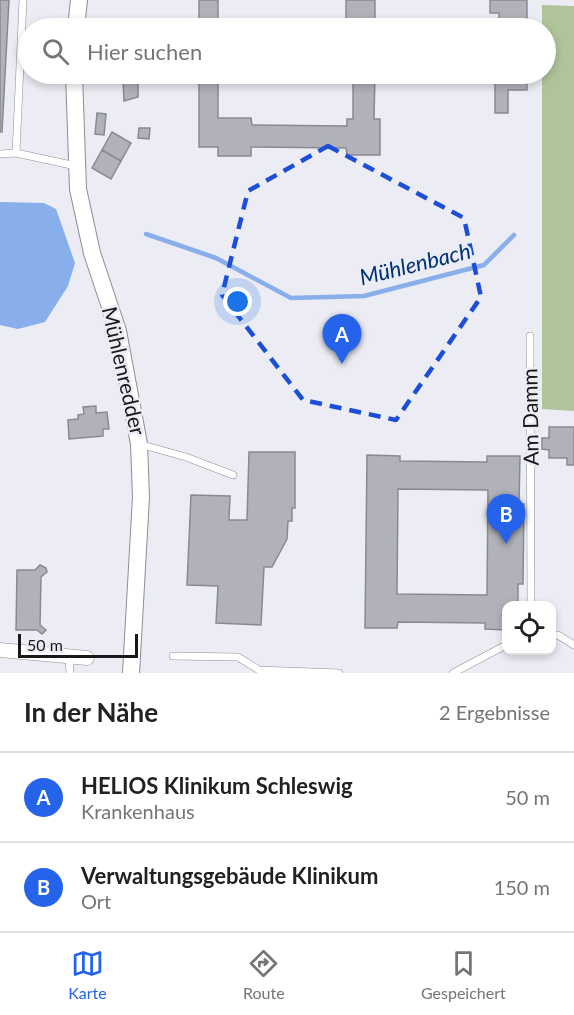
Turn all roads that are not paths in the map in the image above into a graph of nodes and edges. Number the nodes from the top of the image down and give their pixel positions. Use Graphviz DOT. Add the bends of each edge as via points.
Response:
graph roads {
  1 [pos="23,0"];
  2 [pos="79,0"];
  3 [pos="22,18"];
  4 [pos="77,18"];
  5 [pos="19,84"];
  6 [pos="74,84"];
  7 [pos="16,153"];
  8 [pos="0,154"];
  9 [pos="76,166"];
  10 [pos="530,336"];
  11 [pos="139,444"];
  12 [pos="233,476"];
  13 [pos="531,601"];
  14 [pos="556,635"];
  15 [pos="574,645"];
  16 [pos="502,648"];
  17 [pos="0,650"];
  18 [pos="173,656"];
  19 [pos="69,657"];
  20 [pos="87,658"];
  21 [pos="310,672"];
  22 [pos="70,673"];
  23 [pos="130,673"];
  24 [pos="339,673"];
  25 [pos="453,673"];
  1 -- 3 [label="lane"];
  2 -- 4 [label="street"];
  5 -- 7 [label="lane"];
  6 -- 9 [label="street, Mühlenredder"];
  7 -- 8 [label="lane"];
  7 -- 9 [label="lane"];
  9 -- 11 [label="street, Mühlenredder" via="92,252 118,331"];
  10 -- 13 [label="lane, Am Damm"];
  11 -- 12 [label="lane"];
  11 -- 23 [label="street, Mühlenredder" via="141,497"];
  14 -- 15 [label="lane"];
  16 -- 25 [label="lane"];
  17 -- 19 [label="street"];
  18 -- 21 [label="lane" via="238,657 259,670"];
  19 -- 20 [label="street"];
  19 -- 22 [label="lane"];
  21 -- 24 [label="lane"];
}
